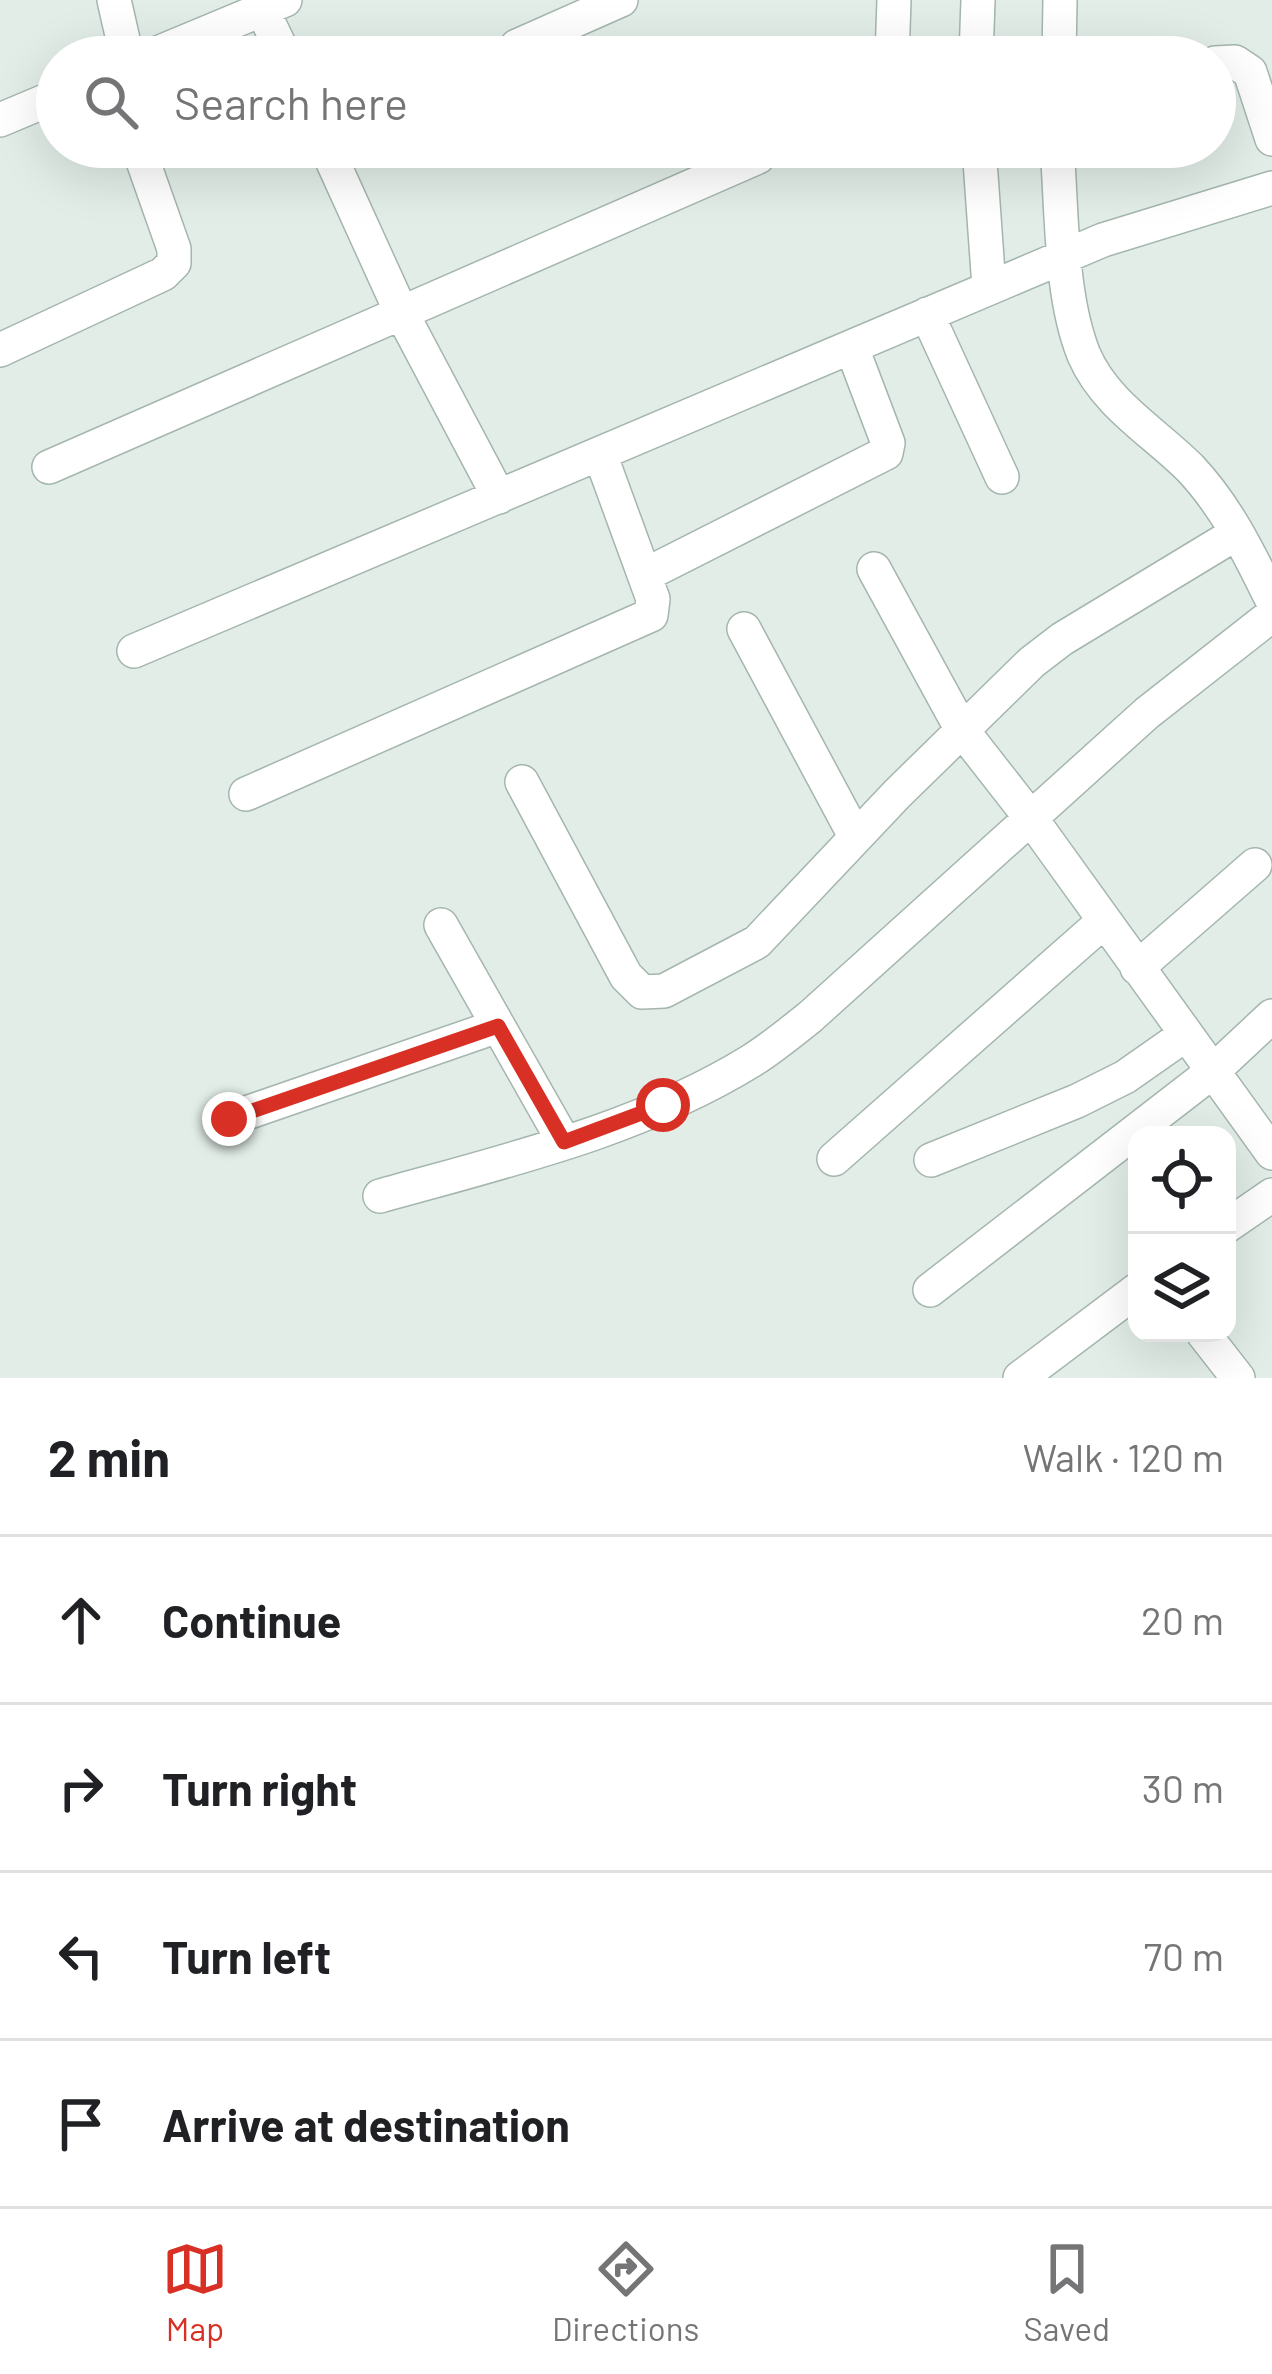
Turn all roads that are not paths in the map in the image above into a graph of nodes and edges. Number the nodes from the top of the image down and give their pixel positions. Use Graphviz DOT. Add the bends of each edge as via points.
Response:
graph roads {
  1 [pos="114,0"];
  2 [pos="621,0"];
  3 [pos="894,0"];
  4 [pos="978,0"];
  5 [pos="1060,0"];
  6 [pos="274,4"];
  7 [pos="122,36"];
  8 [pos="198,36"];
  9 [pos="280,36"];
  10 [pos="540,36"];
  11 [pos="893,36"];
  12 [pos="977,36"];
  13 [pos="1059,36"];
  14 [pos="1236,63"];
  15 [pos="36,105"];
  16 [pos="0,120"];
  17 [pos="1272,139"];
  18 [pos="145,168"];
  19 [pos="336,168"];
  20 [pos="735,168"];
  21 [pos="980,168"];
  22 [pos="1059,168"];
  23 [pos="1272,188"];
  24 [pos="1065,258"];
  25 [pos="989,287"];
  26 [pos="401,312"];
  27 [pos="927,314"];
  28 [pos="852,348"];
  29 [pos="0,350"];
  30 [pos="600,454"];
  31 [pos="49,466"];
  32 [pos="1002,477"];
  33 [pos="499,496"];
  34 [pos="1237,532"];
  35 [pos="874,569"];
  36 [pos="645,575"];
  37 [pos="1272,600"];
  38 [pos="1272,615"];
  39 [pos="744,629"];
  40 [pos="134,651"];
  41 [pos="962,730"];
  42 [pos="522,782"];
  43 [pos="245,794"];
  44 [pos="1030,817"];
  45 [pos="855,836"];
  46 [pos="1255,865"];
  47 [pos="1104,921"];
  48 [pos="441,925"];
  49 [pos="1137,968"];
  50 [pos="1272,1017"];
  51 [pos="498,1026"];
  52 [pos="1185,1035"];
  53 [pos="1212,1072"];
  54 [pos="229,1119"];
  55 [pos="564,1142"];
  56 [pos="1272,1153"];
  57 [pos="834,1159"];
  58 [pos="931,1160"];
  59 [pos="1272,1195"];
  60 [pos="380,1196"];
  61 [pos="1236,1220"];
  62 [pos="930,1290"];
  63 [pos="1128,1297"];
  64 [pos="1210,1342"];
  65 [pos="1020,1378"];
  66 [pos="1238,1378"];
  1 -- 7 [label="street"];
  2 -- 10 [label="street"];
  3 -- 11 [label="street"];
  4 -- 12 [label="street"];
  5 -- 13 [label="street"];
  6 -- 8 [label="street"];
  6 -- 9 [label="street"];
  14 -- 17 [label="street" via="1250,72"];
  15 -- 16 [label="street"];
  18 -- 29 [label="street" via="174,263"];
  19 -- 26 [label="street"];
  20 -- 26 [label="street"];
  21 -- 25 [label="street"];
  22 -- 24 [label="street"];
  23 -- 24 [label="street"];
  24 -- 25 [label="street"];
  24 -- 34 [label="street" via="1077,334 1100,383 1190,469"];
  25 -- 27 [label="street"];
  26 -- 31 [label="street"];
  26 -- 33 [label="street"];
  27 -- 28 [label="street"];
  27 -- 32 [label="street"];
  28 -- 30 [label="street"];
  28 -- 36 [label="street" via="886,454"];
  30 -- 33 [label="street"];
  30 -- 36 [label="street"];
  33 -- 40 [label="street"];
  34 -- 37 [label="street"];
  34 -- 41 [label="street" via="1062,639"];
  35 -- 41 [label="street"];
  36 -- 43 [label="street" via="654,606 647,617"];
  38 -- 44 [label="street"];
  39 -- 45 [label="street"];
  41 -- 44 [label="street"];
  41 -- 45 [label="street"];
  42 -- 45 [label="street" via="642,992 664,991 758,942"];
  44 -- 47 [label="street"];
  44 -- 55 [label="street" via="755,1059"];
  46 -- 49 [label="street"];
  47 -- 49 [label="street"];
  47 -- 57 [label="street"];
  48 -- 51 [label="street"];
  49 -- 52 [label="street"];
  50 -- 53 [label="street"];
  51 -- 54 [label="street"];
  51 -- 55 [label="street"];
  52 -- 53 [label="street"];
  52 -- 58 [label="street" via="1077,1101"];
  53 -- 56 [label="street"];
  53 -- 62 [label="street"];
  55 -- 60 [label="street"];
  59 -- 61 [label="street"];
  63 -- 65 [label="street"];
  64 -- 66 [label="street"];
}
